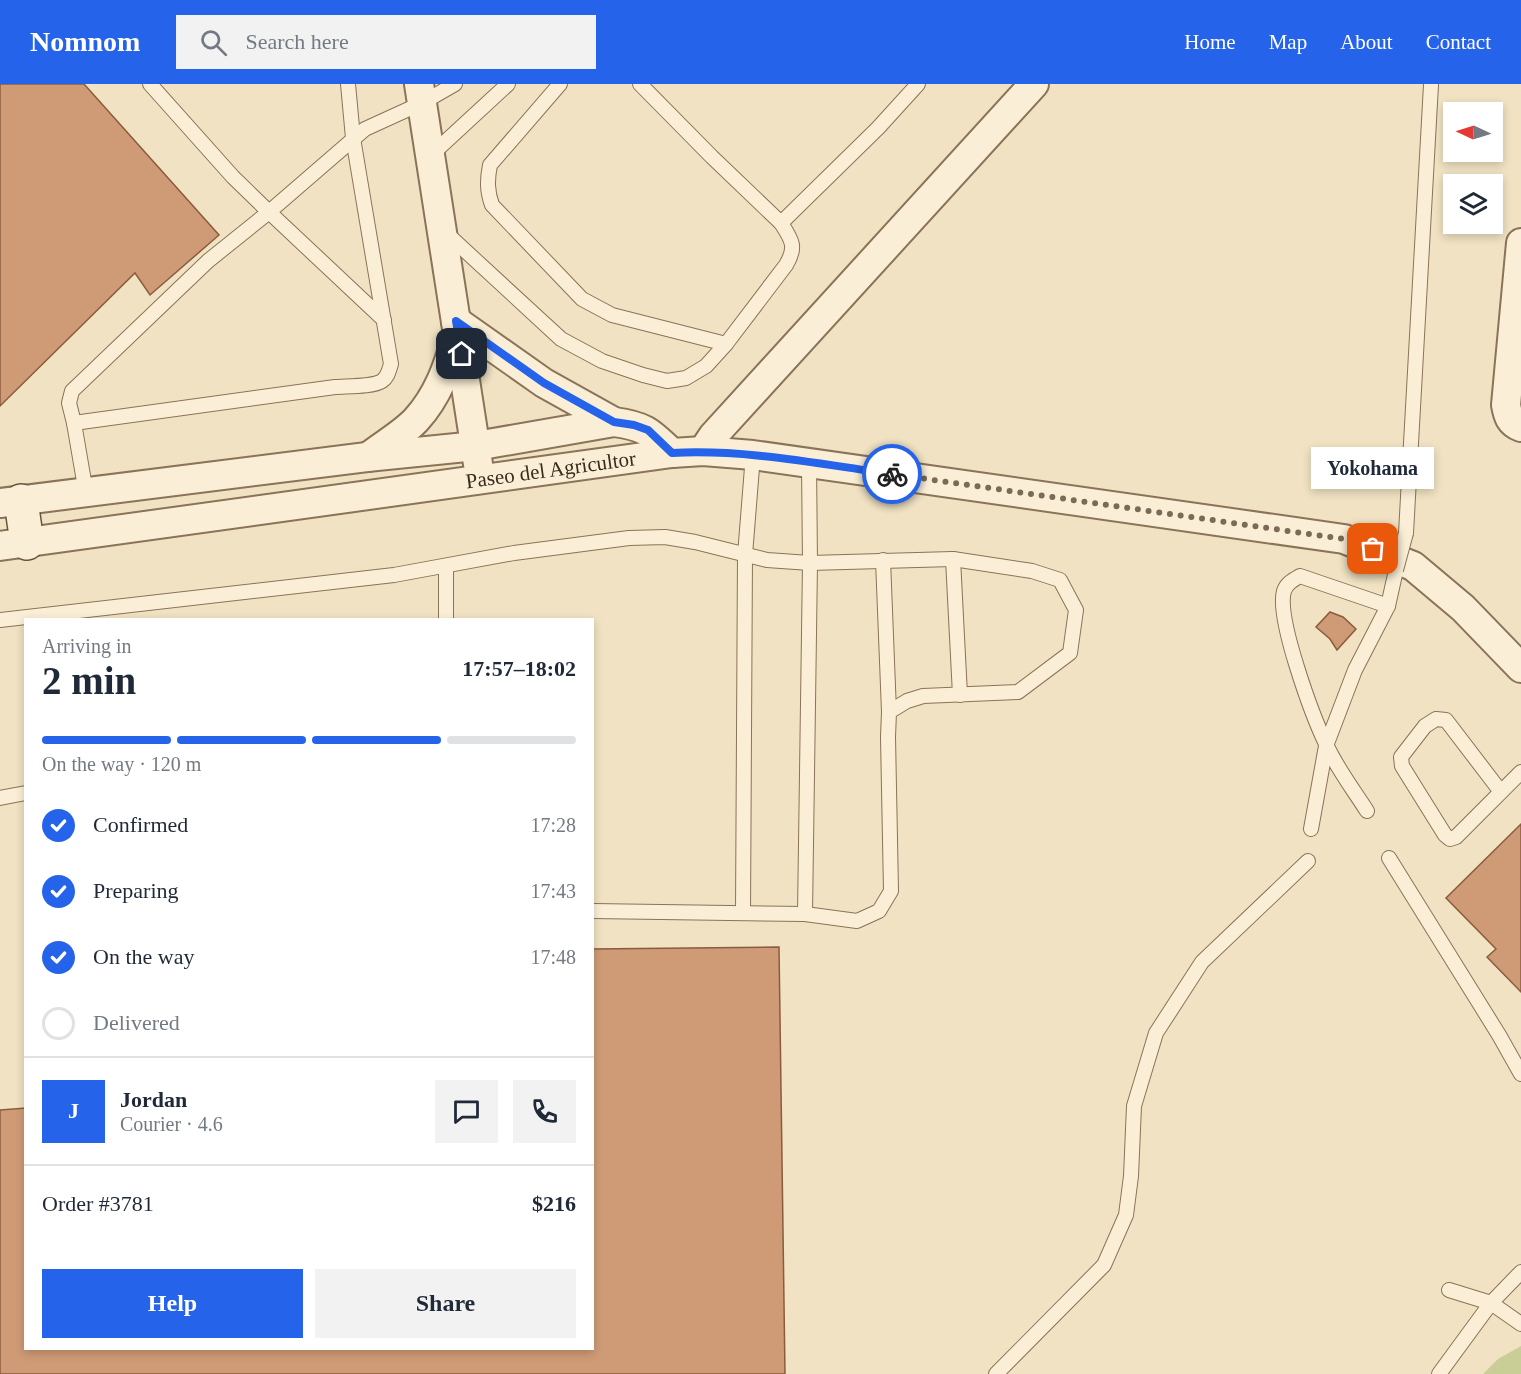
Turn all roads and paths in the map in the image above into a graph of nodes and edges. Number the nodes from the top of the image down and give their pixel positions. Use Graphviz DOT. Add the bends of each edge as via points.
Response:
graph roads {
  1 [pos="150,84"];
  2 [pos="348,84"];
  3 [pos="455,84"];
  4 [pos="508,84"];
  5 [pos="560,84"];
  6 [pos="640,84"];
  7 [pos="918,84"];
  8 [pos="1034,84"];
  9 [pos="1431,85"];
  10 [pos="421,93"];
  11 [pos="353,138"];
  12 [pos="430,156"];
  13 [pos="269,212"];
  14 [pos="782,223"];
  15 [pos="440,227"];
  16 [pos="1521,243"];
  17 [pos="384,320"];
  18 [pos="457,326"];
  19 [pos="726,344"];
  20 [pos="614,422"];
  21 [pos="74,423"];
  22 [pos="1521,427"];
  23 [pos="476,446"];
  24 [pos="703,451"];
  25 [pos="672,453"];
  26 [pos="753,455"];
  27 [pos="367,457"];
  28 [pos="809,462"];
  29 [pos="480,480"];
  30 [pos="86,493"];
  31 [pos="10,502"];
  32 [pos="13,544"];
  33 [pos="745,555"];
  34 [pos="953,559"];
  35 [pos="883,560"];
  36 [pos="810,563"];
  37 [pos="446,566"];
  38 [pos="1388,606"];
  39 [pos="446,618"];
  40 [pos="0,620"];
  41 [pos="1521,668"];
  42 [pos="960,695"];
  43 [pos="889,712"];
  44 [pos="1326,746"];
  45 [pos="1521,772"];
  46 [pos="1501,792"];
  47 [pos="24,793"];
  48 [pos="0,798"];
  49 [pos="1367,811"];
  50 [pos="1311,829"];
  51 [pos="1389,858"];
  52 [pos="1308,861"];
  53 [pos="594,911"];
  54 [pos="742,913"];
  55 [pos="805,914"];
  56 [pos="1521,1074"];
  57 [pos="1521,1272"];
  58 [pos="1449,1290"];
  59 [pos="1491,1303"];
  60 [pos="1521,1324"];
  61 [pos="996,1374"];
  62 [pos="1438,1374"];
  1 -- 13 [label="lane"];
  2 -- 11 [label="lane"];
  3 -- 10 [label="lane"];
  4 -- 12 [label="lane"];
  5 -- 19 [label="lane" via="490,165 487,179 492,205 582,299 612,315"];
  6 -- 14 [label="lane"];
  7 -- 14 [label="lane"];
  8 -- 24 [label="street"];
  9 -- 38 [label="lane, bridge" via="1406,532"];
  10 -- 11 [label="lane"];
  10 -- 12 [label="street"];
  11 -- 13 [label="lane"];
  11 -- 17 [label="lane"];
  12 -- 15 [label="street"];
  13 -- 17 [label="lane"];
  13 -- 21 [label="lane" via="208,261 72,391 69,403"];
  14 -- 19 [label="lane" via="792,239 791,256"];
  15 -- 18 [label="street"];
  15 -- 19 [label="lane" via="561,339 602,362 667,381 686,378 706,366"];
  16 -- 22 [label="street" via="1506,405 1509,418"];
  17 -- 21 [label="lane" via="391,364 382,381"];
  18 -- 20 [label="street" via="544,383"];
  18 -- 23 [label="street"];
  18 -- 27 [label="street" via="443,379 431,401 415,421"];
  20 -- 23 [label="street"];
  20 -- 25 [label="street" via="648,430"];
  21 -- 30 [label="lane"];
  23 -- 27 [label="street"];
  23 -- 29 [label="street"];
  24 -- 25 [label="street, Paseo del Agricultor"];
  24 -- 26 [label="street, Paseo del Agricultor"];
  25 -- 29 [label="street, Paseo del Agricultor"];
  26 -- 28 [label="street, Paseo del Agricultor"];
  26 -- 33 [label="lane"];
  27 -- 30 [label="street"];
  28 -- 36 [label="lane"];
  28 -- 41 [label="street, Paseo del Agricultor" via="1344,539 1413,566 1463,608"];
  29 -- 32 [label="street, Paseo del Agricultor"];
  30 -- 31 [label="street"];
  31 -- 32 [label="street"];
  33 -- 36 [label="lane"];
  33 -- 37 [label="lane" via="665,537 629,538"];
  33 -- 54 [label="lane"];
  34 -- 35 [label="lane"];
  34 -- 42 [label="lane"];
  34 -- 42 [label="lane" via="1032,571 1060,580 1076,610 1070,653 1018,692"];
  35 -- 36 [label="lane"];
  35 -- 43 [label="lane"];
  36 -- 55 [label="lane"];
  37 -- 39 [label="lane"];
  37 -- 40 [label="lane"];
  38 -- 44 [label="lane" via="1355,670"];
  38 -- 44 [label="lane" via="1300,576 1290,581 1284,592 1284,623"];
  42 -- 43 [label="lane" via="923,696"];
  43 -- 55 [label="lane" via="891,891 879,910 856,921"];
  44 -- 49 [label="lane"];
  44 -- 50 [label="lane"];
  45 -- 46 [label="lane"];
  46 -- 46 [label="lane" via="1446,720 1436,719 1425,726 1401,757 1402,766 1450,839"];
  47 -- 48 [label="lane"];
  51 -- 56 [label="lane"];
  52 -- 61 [label="lane" via="1202,962 1156,1033 1134,1106 1126,1215 1104,1265"];
  53 -- 54 [label="lane"];
  54 -- 55 [label="lane"];
  57 -- 59 [label="lane"];
  58 -- 59 [label="lane"];
  59 -- 60 [label="lane"];
  59 -- 62 [label="lane"];
}
